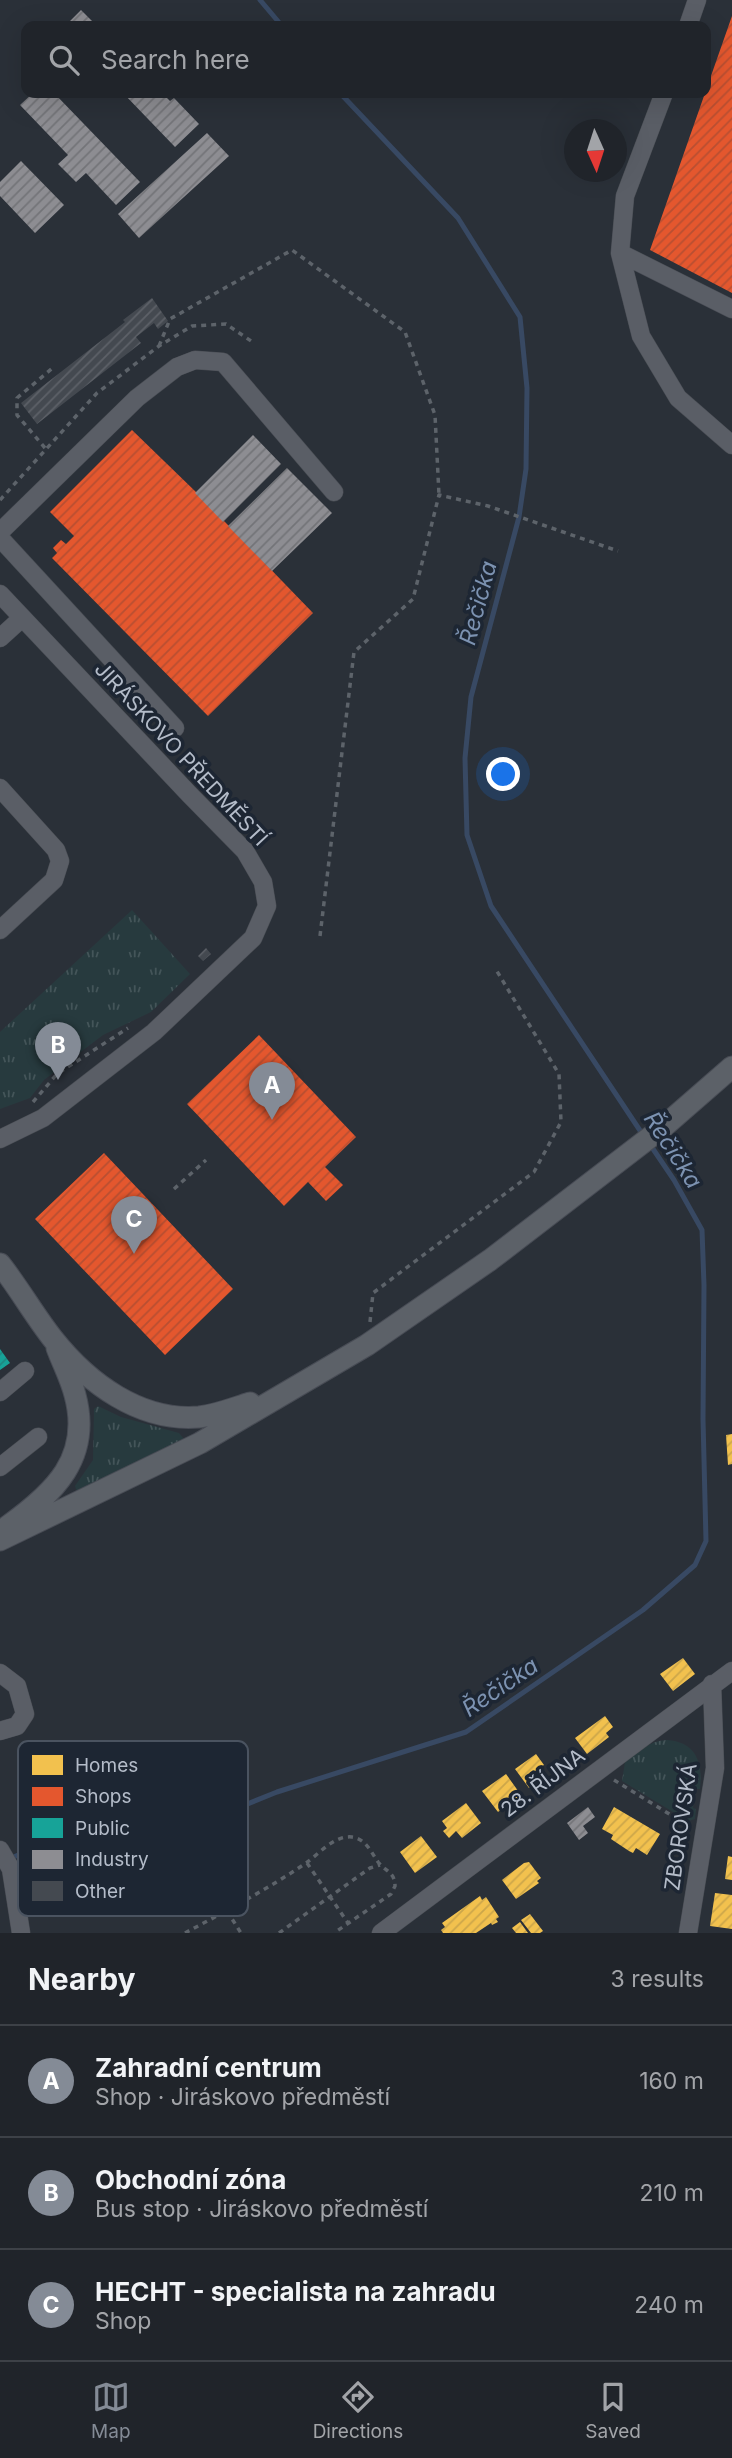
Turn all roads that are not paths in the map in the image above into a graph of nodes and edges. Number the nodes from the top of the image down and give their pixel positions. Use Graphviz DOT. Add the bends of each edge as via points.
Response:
graph roads {
  1 [pos="698,0"];
  2 [pos="690,21"];
  3 [pos="662,98"];
  4 [pos="620,253"];
  5 [pos="732,309"];
  6 [pos="732,445"];
  7 [pos="334,492"];
  8 [pos="0,532"];
  9 [pos="0,538"];
  10 [pos="0,594"];
  11 [pos="22,618"];
  12 [pos="0,638"];
  13 [pos="174,728"];
  14 [pos="3,796"];
  15 [pos="0,930"];
  16 [pos="727,1071"];
  17 [pos="0,1139"];
  18 [pos="0,1264"];
  19 [pos="54,1340"];
  20 [pos="25,1371"];
  21 [pos="308,1381"];
  22 [pos="0,1392"];
  23 [pos="38,1437"];
  24 [pos="0,1467"];
  25 [pos="0,1531"];
  26 [pos="0,1540"];
  27 [pos="732,1671"];
  28 [pos="0,1673"];
  29 [pos="712,1684"];
  30 [pos="0,1731"];
  31 [pos="724,1770"];
  32 [pos="0,1850"];
  33 [pos="18,1914"];
  34 [pos="381,1933"];
  35 [pos="688,1933"];
  1 -- 2 [label="street"];
  3 -- 4 [label="street" via="625,196"];
  4 -- 5 [label="street"];
  4 -- 6 [label="street" via="641,336 678,398"];
  7 -- 8 [label="street" via="223,362 195,360 177,367 137,398"];
  9 -- 13 [label="street"];
  10 -- 11 [label="street, JIRÁSKOVO PŘEDMĚSTÍ"];
  11 -- 12 [label="street"];
  11 -- 17 [label="street, JIRÁSKOVO PŘEDMĚSTÍ" via="245,851 263,881 267,906 253,938 154,1032 43,1118"];
  14 -- 15 [label="street" via="56,850 60,861 54,880"];
  16 -- 21 [label="main road" via="662,1128 490,1260"];
  18 -- 19 [label="main road"];
  19 -- 21 [label="main road" via="100,1386 159,1415 200,1417 223,1412"];
  19 -- 25 [label="main road" via="78,1412 73,1457 41,1502"];
  20 -- 22 [label="street"];
  21 -- 26 [label="main road" via="200,1443"];
  23 -- 24 [label="street"];
  27 -- 29 [label="street, 28. ŘÍJNA"];
  28 -- 30 [label="street" via="18,1686 25,1714 17,1726"];
  29 -- 31 [label="street, ZBOROVSKÁ"];
  29 -- 34 [label="street, 28. ŘÍJNA"];
  31 -- 35 [label="street, ZBOROVSKÁ"];
  32 -- 33 [label="street" via="11,1869"];
}
